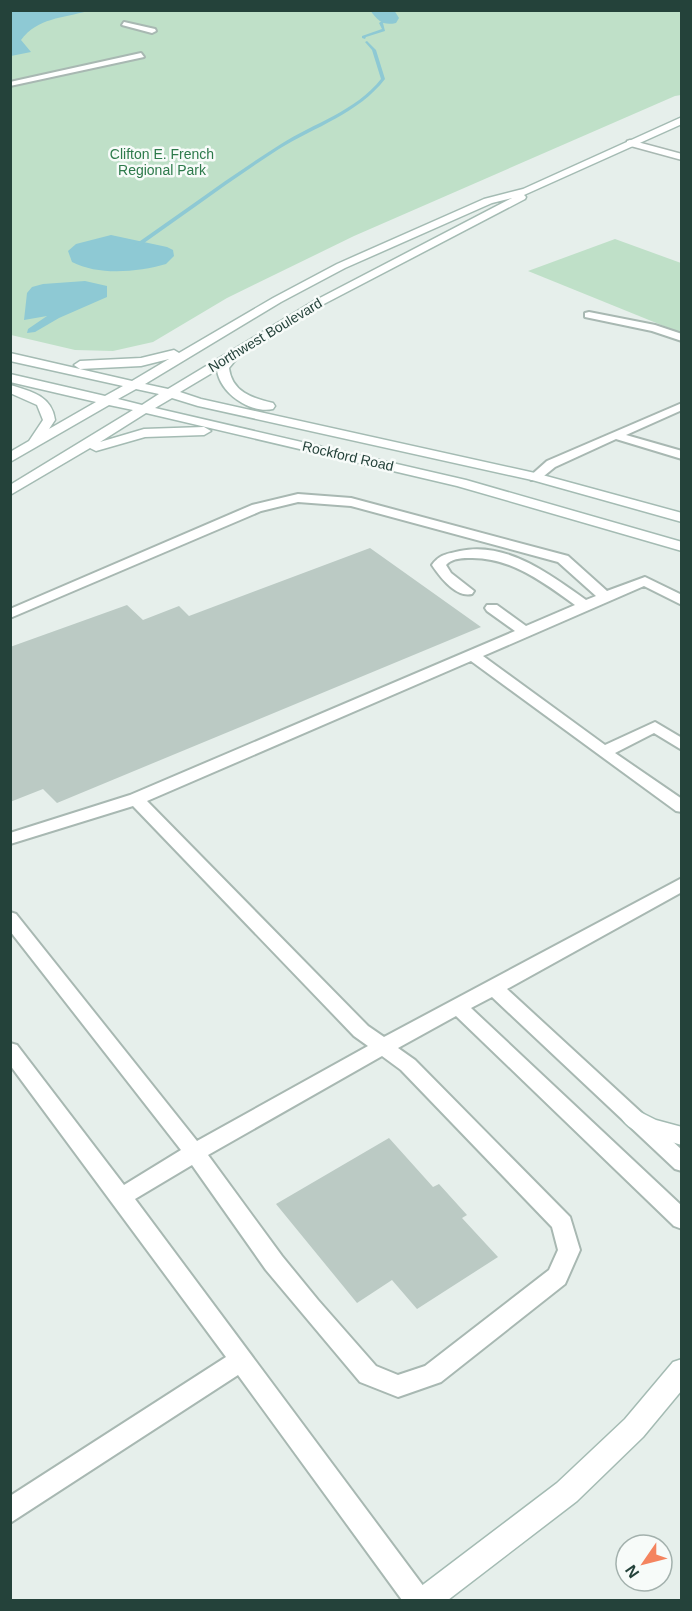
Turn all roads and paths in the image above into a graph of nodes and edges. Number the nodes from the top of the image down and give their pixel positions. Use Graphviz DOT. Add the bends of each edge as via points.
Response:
graph roads {
  1 [pos="124,24"];
  2 [pos="152,31"];
  3 [pos="141,55"];
  4 [pos="10,84"];
  5 [pos="681,120"];
  6 [pos="630,143"];
  7 [pos="681,157"];
  8 [pos="526,191"];
  9 [pos="589,315"];
  10 [pos="681,338"];
  11 [pos="199,346"];
  12 [pos="234,353"];
  13 [pos="10,357"];
  14 [pos="24,360"];
  15 [pos="10,378"];
  16 [pos="134,385"];
  17 [pos="10,389"];
  18 [pos="170,393"];
  19 [pos="107,401"];
  20 [pos="681,406"];
  21 [pos="143,409"];
  22 [pos="615,435"];
  23 [pos="268,438"];
  24 [pos="32,445"];
  25 [pos="410,448"];
  26 [pos="681,454"];
  27 [pos="10,458"];
  28 [pos="55,463"];
  29 [pos="535,477"];
  30 [pos="10,491"];
  31 [pos="681,518"];
  32 [pos="681,547"];
  33 [pos="467,591"];
  34 [pos="604,597"];
  35 [pos="681,601"];
  36 [pos="584,605"];
  37 [pos="492,608"];
  38 [pos="10,614"];
  39 [pos="525,632"];
  40 [pos="473,655"];
  41 [pos="681,745"];
  42 [pos="604,752"];
  43 [pos="136,799"];
  44 [pos="681,807"];
  45 [pos="10,839"];
  46 [pos="681,884"];
  47 [pos="10,918"];
  48 [pos="493,987"];
  49 [pos="457,1006"];
  50 [pos="382,1047"];
  51 [pos="10,1050"];
  52 [pos="632,1118"];
  53 [pos="681,1136"];
  54 [pos="194,1152"];
  55 [pos="681,1163"];
  56 [pos="121,1197"];
  57 [pos="681,1220"];
  58 [pos="241,1360"];
  59 [pos="676,1382"];
  60 [pos="10,1511"];
  61 [pos="418,1600"];
  62 [pos="426,1600"];
  1 -- 2 [label="lane"];
  3 -- 4 [label="lane"];
  5 -- 6 [label="main road, Northwest Boulevard"];
  6 -- 7 [label="main road"];
  6 -- 8 [label="main road, Northwest Boulevard"];
  8 -- 11 [label="main road, Northwest Boulevard" via="488,201 372,251"];
  8 -- 12 [label="main road, Northwest Boulevard" via="505,208 348,286"];
  9 -- 10 [label="lane" via="655,328"];
  11 -- 14 [label="main road" via="157,358 97,366"];
  11 -- 16 [label="main road, Northwest Boulevard"];
  12 -- 18 [label="main road, Northwest Boulevard"];
  12 -- 25 [label="main road" via="225,363 223,376 231,390 248,401 388,435"];
  13 -- 14 [label="main road, Rockford Road"];
  14 -- 16 [label="main road, Rockford Road"];
  15 -- 19 [label="main road, Rockford Road"];
  16 -- 18 [label="main road, Rockford Road"];
  16 -- 19 [label="main road, Northwest Boulevard"];
  17 -- 24 [label="main road" via="28,394 47,408 49,420"];
  18 -- 21 [label="main road, Northwest Boulevard"];
  18 -- 25 [label="main road, Rockford Road"];
  19 -- 21 [label="main road, Rockford Road"];
  19 -- 24 [label="main road, Northwest Boulevard"];
  20 -- 22 [label="lane"];
  21 -- 23 [label="main road, Rockford Road"];
  21 -- 28 [label="main road, Northwest Boulevard"];
  22 -- 26 [label="lane"];
  22 -- 29 [label="lane" via="551,464"];
  23 -- 28 [label="main road" via="208,431 154,432 108,442"];
  23 -- 32 [label="main road, Rockford Road" via="484,489"];
  24 -- 27 [label="main road, Northwest Boulevard"];
  25 -- 29 [label="main road, Rockford Road"];
  28 -- 30 [label="main road, Northwest Boulevard"];
  29 -- 31 [label="main road, Rockford Road"];
  33 -- 36 [label="lane" via="446,576 439,565 444,558 489,554 514,562 531,568"];
  34 -- 35 [label="lane" via="645,581"];
  34 -- 36 [label="lane"];
  34 -- 38 [label="lane" via="562,559 351,502 298,498 257,508"];
  36 -- 39 [label="lane"];
  37 -- 39 [label="lane"];
  39 -- 40 [label="lane"];
  40 -- 42 [label="lane"];
  40 -- 43 [label="lane"];
  41 -- 42 [label="lane" via="655,727"];
  42 -- 44 [label="lane"];
  43 -- 45 [label="lane"];
  43 -- 50 [label="lane" via="361,1032"];
  46 -- 48 [label="lane"];
  47 -- 54 [label="lane"];
  48 -- 49 [label="lane"];
  48 -- 52 [label="lane"];
  49 -- 50 [label="lane"];
  49 -- 57 [label="lane"];
  50 -- 54 [label="lane"];
  50 -- 54 [label="lane" via="408,1065 562,1224 569,1250 557,1277 433,1374 398,1386 368,1374 274,1263"];
  51 -- 56 [label="lane"];
  52 -- 53 [label="main road"];
  52 -- 55 [label="lane"];
  54 -- 56 [label="lane"];
  56 -- 58 [label="lane"];
  58 -- 60 [label="lane"];
  58 -- 61 [label="lane"];
  59 -- 62 [label="main road" via="567,1492"];
}
